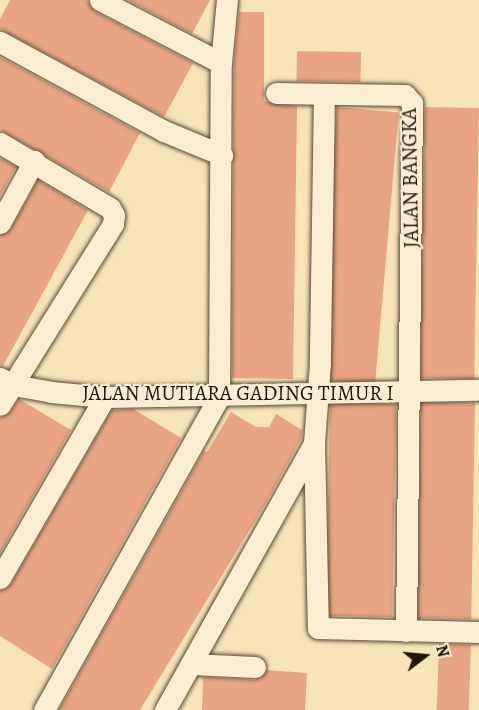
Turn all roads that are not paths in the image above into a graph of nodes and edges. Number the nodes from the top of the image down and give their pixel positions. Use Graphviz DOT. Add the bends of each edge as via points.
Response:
graph roads {
  1 [pos="100,0"];
  2 [pos="227,0"];
  3 [pos="0,42"];
  4 [pos="221,63"];
  5 [pos="276,93"];
  6 [pos="324,94"];
  7 [pos="0,142"];
  8 [pos="222,155"];
  9 [pos="34,161"];
  10 [pos="0,223"];
  11 [pos="6,382"];
  12 [pos="479,390"];
  13 [pos="319,392"];
  14 [pos="410,392"];
  15 [pos="105,397"];
  16 [pos="219,397"];
  17 [pos="0,405"];
  18 [pos="314,442"];
  19 [pos="0,578"];
  20 [pos="406,631"];
  21 [pos="479,632"];
  22 [pos="191,664"];
  23 [pos="255,667"];
  24 [pos="44,710"];
  25 [pos="165,710"];
  1 -- 4 [label="street"];
  2 -- 4 [label="street"];
  3 -- 8 [label="street" via="164,131"];
  4 -- 8 [label="street"];
  5 -- 6 [label="street, JALAN BANGKA"];
  6 -- 13 [label="street"];
  6 -- 14 [label="street, JALAN BANGKA" via="405,95 412,103"];
  7 -- 9 [label="street"];
  8 -- 16 [label="street"];
  9 -- 10 [label="street"];
  9 -- 11 [label="street" via="110,208 112,224"];
  11 -- 15 [label="street, JALAN MUTIARA GADING TIMUR I"];
  11 -- 17 [label="street"];
  12 -- 14 [label="street, JALAN MUTIARA GADING TIMUR I"];
  13 -- 14 [label="street, JALAN MUTIARA GADING TIMUR I"];
  13 -- 16 [label="street, JALAN MUTIARA GADING TIMUR I"];
  13 -- 18 [label="street"];
  14 -- 20 [label="street, JALAN BANGKA"];
  15 -- 16 [label="street, JALAN MUTIARA GADING TIMUR I"];
  15 -- 19 [label="street"];
  16 -- 24 [label="street"];
  18 -- 20 [label="street" via="318,628"];
  18 -- 22 [label="street"];
  20 -- 21 [label="street"];
  22 -- 23 [label="street"];
  22 -- 25 [label="street"];
}
